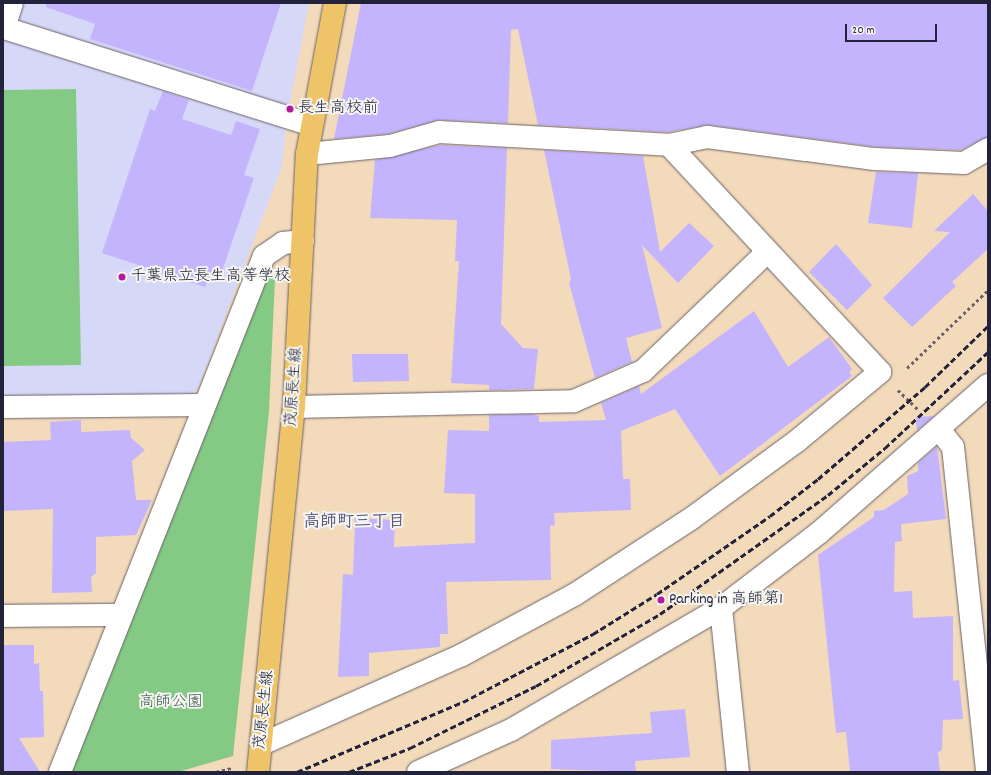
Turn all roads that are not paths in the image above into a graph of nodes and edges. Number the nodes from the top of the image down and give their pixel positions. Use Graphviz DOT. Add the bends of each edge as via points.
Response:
graph roads {
  1 [pos="12,3"];
  2 [pos="335,3"];
  3 [pos="3,29"];
  4 [pos="311,125"];
  5 [pos="669,145"];
  6 [pos="988,149"];
  7 [pos="307,154"];
  8 [pos="303,241"];
  9 [pos="767,252"];
  10 [pos="988,385"];
  11 [pos="203,405"];
  12 [pos="3,407"];
  13 [pos="294,407"];
  14 [pos="940,430"];
  15 [pos="721,608"];
  16 [pos="121,615"];
  17 [pos="3,616"];
  18 [pos="262,744"];
  19 [pos="60,772"];
  20 [pos="258,772"];
  21 [pos="418,772"];
  22 [pos="738,772"];
  23 [pos="987,772"];
  1 -- 3 [label="street"];
  2 -- 4 [label="main road, 茂原長生線"];
  3 -- 4 [label="street"];
  4 -- 7 [label="main road, 茂原長生線"];
  5 -- 6 [label="street" via="707,138 875,159 964,162"];
  5 -- 7 [label="street" via="439,132 390,146"];
  5 -- 9 [label="street"];
  7 -- 8 [label="main road, 茂原長生線"];
  8 -- 11 [label="street" via="283,243 264,256"];
  8 -- 13 [label="main road, 茂原長生線"];
  9 -- 13 [label="street" via="643,371 574,401"];
  9 -- 18 [label="street" via="880,372 797,441 692,518 574,595 462,655"];
  10 -- 14 [label="street"];
  11 -- 12 [label="street"];
  11 -- 16 [label="street"];
  13 -- 18 [label="main road, 茂原長生線"];
  14 -- 15 [label="street" via="820,532"];
  14 -- 23 [label="street" via="953,447"];
  15 -- 21 [label="street" via="510,730"];
  15 -- 22 [label="street"];
  16 -- 17 [label="street"];
  16 -- 19 [label="street"];
  18 -- 20 [label="main road, 茂原長生線"];
}
